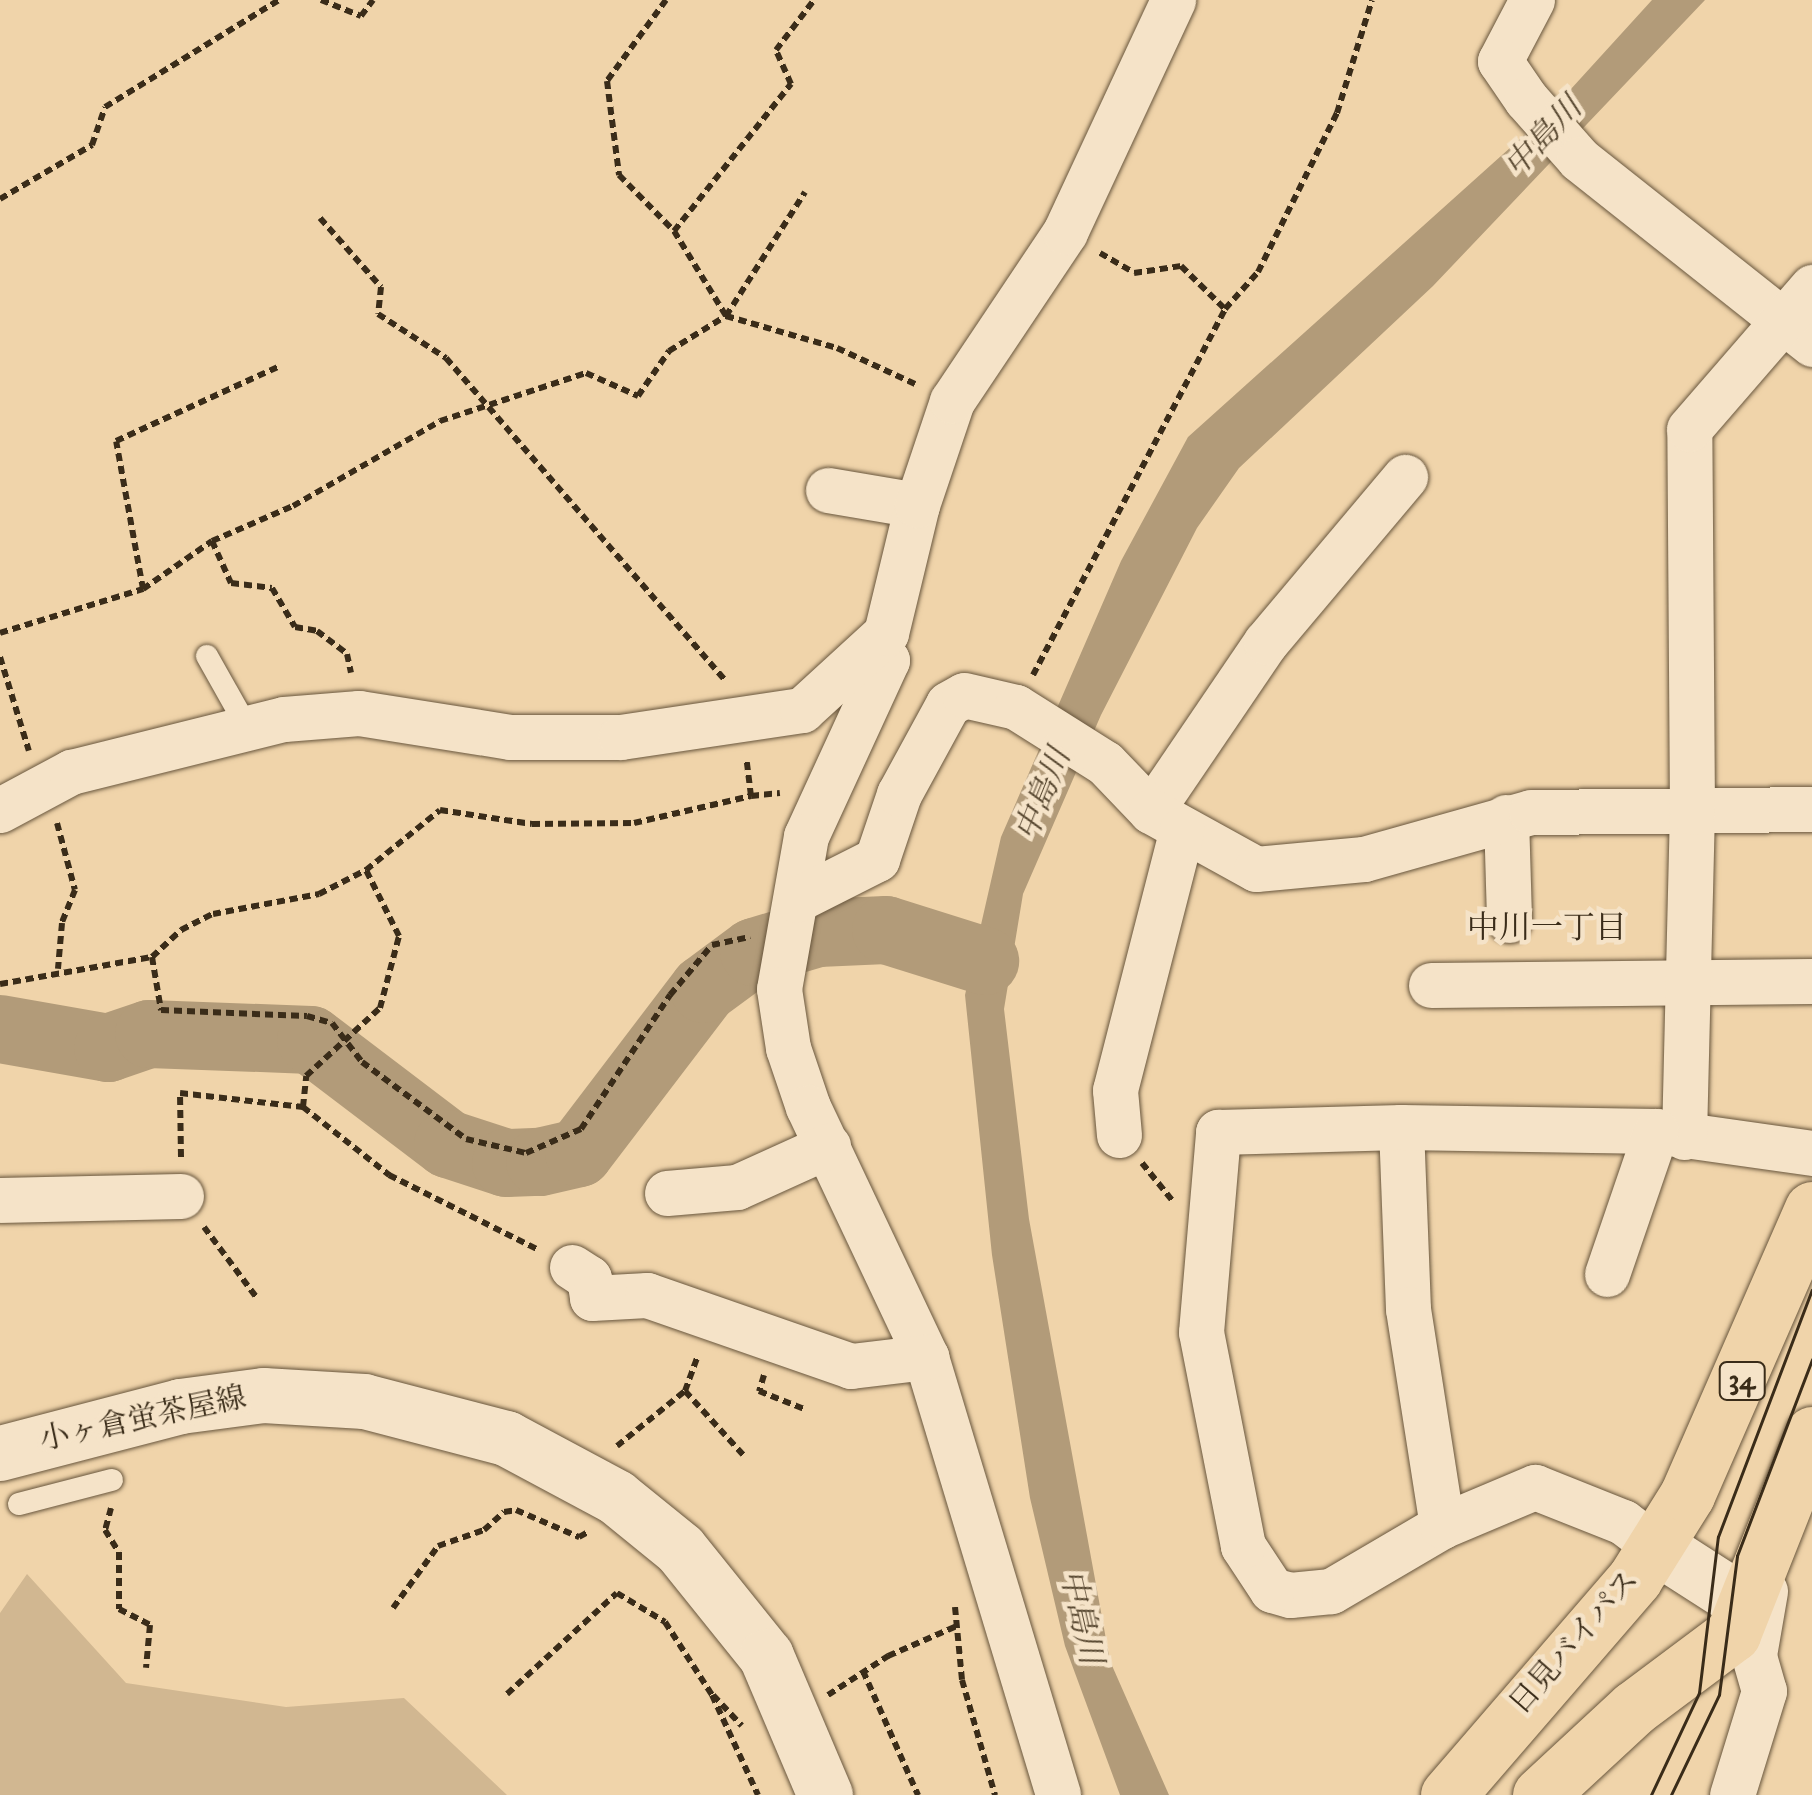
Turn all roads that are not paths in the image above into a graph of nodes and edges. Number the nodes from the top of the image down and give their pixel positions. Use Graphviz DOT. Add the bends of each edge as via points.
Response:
graph roads {
  1 [pos="1174,0"];
  2 [pos="1532,0"];
  3 [pos="1802,317"];
  4 [pos="1405,477"];
  5 [pos="828,490"];
  6 [pos="917,505"];
  7 [pos="876,646"];
  8 [pos="207,656"];
  9 [pos="247,728"];
  10 [pos="0,810"];
  11 [pos="1812,810"];
  12 [pos="1692,812"];
  13 [pos="1506,817"];
  14 [pos="1166,820"];
  15 [pos="1509,920"];
  16 [pos="789,932"];
  17 [pos="1690,981"];
  18 [pos="1812,981"];
  19 [pos="1432,985"];
  20 [pos="1402,1127"];
  21 [pos="1670,1134"];
  22 [pos="1119,1135"];
  23 [pos="828,1146"];
  24 [pos="1812,1153"];
  25 [pos="667,1193"];
  26 [pos="182,1196"];
  27 [pos="0,1200"];
  28 [pos="1812,1209"];
  29 [pos="572,1267"];
  30 [pos="1607,1274"];
  31 [pos="926,1357"];
  32 [pos="1812,1434"];
  33 [pos="0,1453"];
  34 [pos="112,1480"];
  35 [pos="19,1504"];
  36 [pos="1442,1526"];
  37 [pos="1774,1534"];
  38 [pos="1654,1545"];
  39 [pos="1749,1606"];
  40 [pos="825,1795"];
  41 [pos="1058,1795"];
  42 [pos="1448,1795"];
  43 [pos="1540,1795"];
  44 [pos="1732,1795"];
  1 -- 6 [label="street" via="1065,232 952,401"];
  2 -- 3 [label="street" via="1500,61 1526,99 1579,159"];
  3 -- 12 [label="street" via="1689,429"];
  4 -- 14 [label="street" via="1266,642"];
  5 -- 6 [label="street"];
  6 -- 7 [label="street" via="886,633"];
  7 -- 9 [label="street" via="802,710 742,722 621,737 510,736 359,714"];
  7 -- 16 [label="street" via="887,660 806,836"];
  8 -- 9 [label="lane"];
  9 -- 10 [label="street" via="71,772"];
  11 -- 12 [label="street"];
  12 -- 13 [label="street"];
  12 -- 17 [label="street"];
  13 -- 14 [label="street" via="1364,859 1256,868"];
  13 -- 15 [label="street"];
  14 -- 16 [label="street" via="1105,763 1016,707 964,695 948,704 899,794 877,859"];
  14 -- 22 [label="street" via="1115,1090"];
  16 -- 23 [label="street" via="780,989 788,1048"];
  17 -- 18 [label="street"];
  17 -- 19 [label="street"];
  17 -- 21 [label="street"];
  20 -- 21 [label="street"];
  20 -- 36 [label="street" via="1408,1310"];
  20 -- 36 [label="street" via="1218,1132 1201,1332 1243,1546 1272,1590 1312,1596"];
  21 -- 24 [label="street"];
  21 -- 30 [label="street"];
  23 -- 25 [label="street" via="737,1187"];
  23 -- 31 [label="street"];
  26 -- 27 [label="street"];
  28 -- 38 [label="highway, 日見バイパス / 34" via="1737,1393 1687,1495"];
  29 -- 31 [label="street" via="589,1278 592,1298 647,1296 851,1366"];
  31 -- 41 [label="street"];
  32 -- 37 [label="highway"];
  33 -- 40 [label="street, 小ヶ倉蛍茶屋線" via="180,1406 263,1394 364,1401 506,1438 616,1498 680,1549 766,1656"];
  34 -- 35 [label="lane"];
  36 -- 38 [label="street" via="1534,1487 1623,1522"];
  37 -- 39 [label="highway"];
  37 -- 44 [label="street" via="1754,1655 1764,1690"];
  38 -- 39 [label="street"];
  38 -- 42 [label="highway, 日見バイパス / 34" via="1634,1578"];
  39 -- 43 [label="highway" via="1729,1640 1634,1708"];
}
